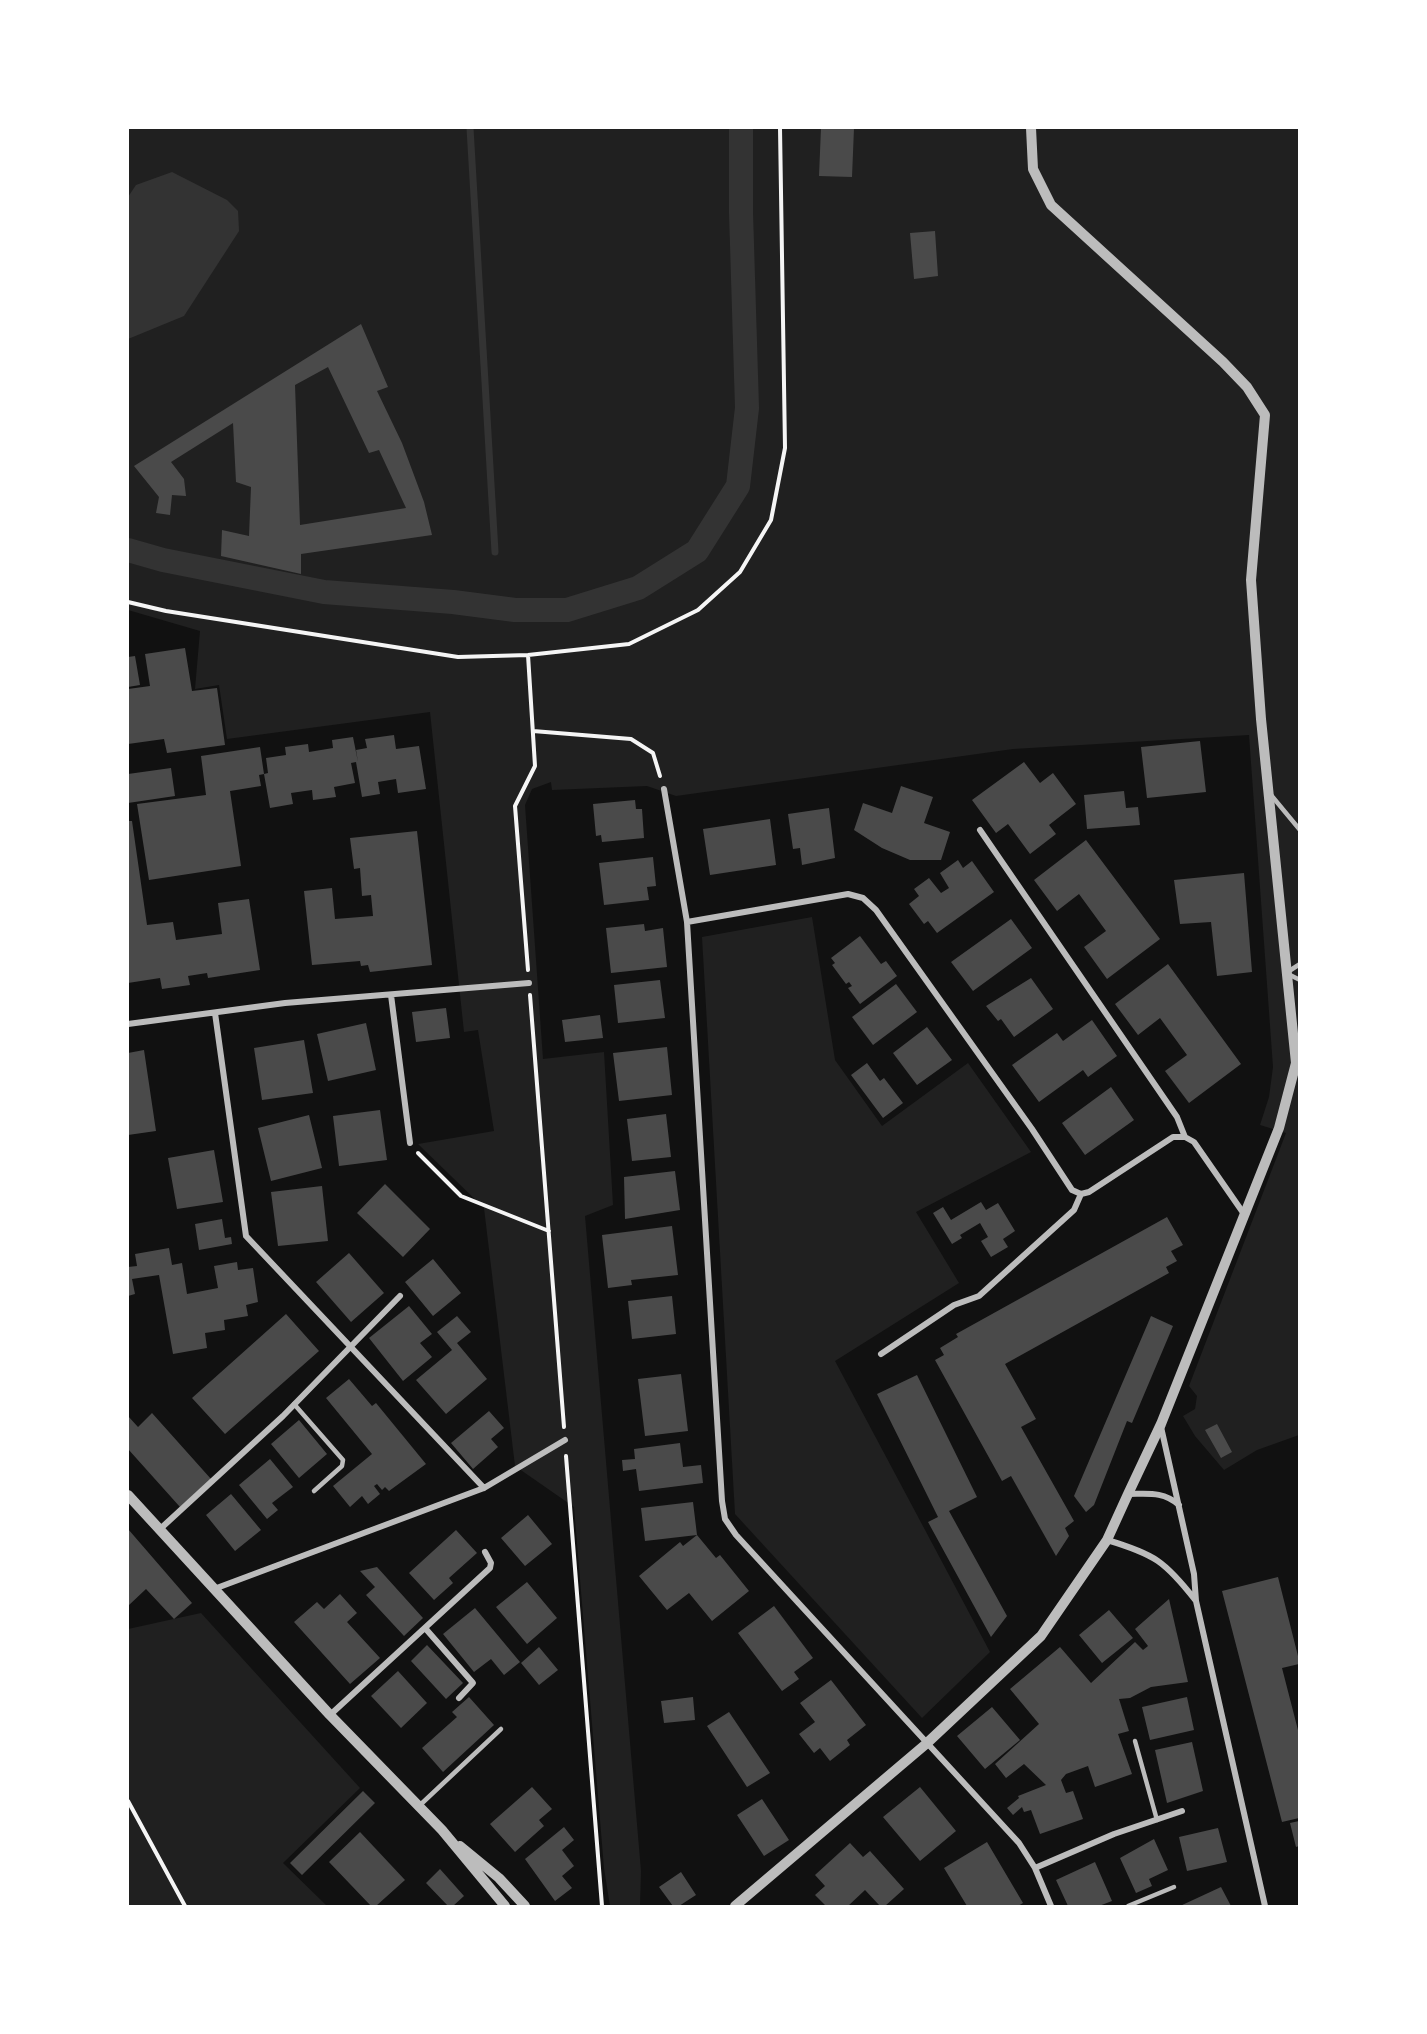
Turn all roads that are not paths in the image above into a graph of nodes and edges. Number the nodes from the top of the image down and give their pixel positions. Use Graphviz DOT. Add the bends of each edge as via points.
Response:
graph roads {
  1 [pos="1032,128"];
  2 [pos="664,789"];
  3 [pos="1268,790"];
  4 [pos="980,830"];
  5 [pos="1299,830"];
  6 [pos="687,922"];
  7 [pos="1299,964"];
  8 [pos="1286,973"];
  9 [pos="1299,980"];
  10 [pos="529,983"];
  11 [pos="391,994"];
  12 [pos="215,1013"];
  13 [pos="128,1024"];
  14 [pos="1298,1060"];
  15 [pos="1185,1137"];
  16 [pos="410,1143"];
  17 [pos="1081,1194"];
  18 [pos="1245,1214"];
  19 [pos="400,1296"];
  20 [pos="350,1346"];
  21 [pos="881,1354"];
  22 [pos="294,1404"];
  23 [pos="1161,1425"];
  24 [pos="565,1440"];
  25 [pos="484,1488"];
  26 [pos="314,1491"];
  27 [pos="1128,1494"];
  28 [pos="128,1495"];
  29 [pos="1179,1505"];
  30 [pos="159,1530"];
  31 [pos="1107,1540"];
  32 [pos="485,1552"];
  33 [pos="214,1589"];
  34 [pos="1196,1601"];
  35 [pos="425,1628"];
  36 [pos="459,1698"];
  37 [pos="330,1715"];
  38 [pos="501,1729"];
  39 [pos="1135,1742"];
  40 [pos="926,1744"];
  41 [pos="419,1806"];
  42 [pos="1182,1811"];
  43 [pos="1157,1820"];
  44 [pos="442,1830"];
  45 [pos="1035,1868"];
  46 [pos="1174,1887"];
  47 [pos="505,1906"];
  48 [pos="525,1906"];
  49 [pos="735,1906"];
  50 [pos="1051,1906"];
  51 [pos="1128,1906"];
  52 [pos="1265,1906"];
  1 -- 3 [label="street" via="1033,169 1051,205 1224,362 1265,415 1251,580"];
  2 -- 6 [label="street"];
  3 -- 5 [label="lane"];
  3 -- 8 [label="street"];
  4 -- 15 [label="street" via="1177,1117"];
  6 -- 17 [label="street" via="848,894 863,898 876,910 1072,1190"];
  6 -- 40 [label="street" via="725,1519"];
  7 -- 8 [label="lane"];
  8 -- 9 [label="lane"];
  8 -- 14 [label="street"];
  10 -- 11 [label="street"];
  11 -- 12 [label="street"];
  11 -- 16 [label="street"];
  12 -- 13 [label="street"];
  12 -- 20 [label="street" via="246,1236"];
  14 -- 18 [label="street" via="1279,1128"];
  15 -- 17 [label="street" via="1173,1137"];
  15 -- 18 [label="street" via="1194,1142"];
  17 -- 21 [label="street" via="1074,1210 979,1296 954,1305"];
  18 -- 23 [label="street"];
  19 -- 20 [label="street"];
  20 -- 22 [label="street"];
  20 -- 25 [label="street"];
  22 -- 26 [label="lane" via="343,1460 342,1466"];
  22 -- 30 [label="street"];
  23 -- 27 [label="street"];
  23 -- 29 [label="street"];
  24 -- 25 [label="street"];
  25 -- 33 [label="street"];
  27 -- 29 [label="street" via="1168,1496"];
  27 -- 31 [label="street"];
  28 -- 30 [label="street"];
  29 -- 34 [label="street"];
  30 -- 33 [label="street"];
  31 -- 34 [label="street" via="1160,1560"];
  31 -- 40 [label="street" via="1041,1636"];
  32 -- 35 [label="street" via="490,1568"];
  33 -- 37 [label="street"];
  34 -- 52 [label="street"];
  35 -- 36 [label="street" via="473,1683"];
  35 -- 37 [label="street"];
  37 -- 41 [label="street"];
  38 -- 41 [label="lane"];
  39 -- 43 [label="lane"];
  40 -- 45 [label="street" via="1019,1843"];
  40 -- 49 [label="street"];
  41 -- 44 [label="street"];
  42 -- 43 [label="street"];
  43 -- 45 [label="street"];
  44 -- 47 [label="street"];
  44 -- 48 [label="street" via="499,1878"];
  45 -- 50 [label="street"];
  46 -- 51 [label="lane"];
}
